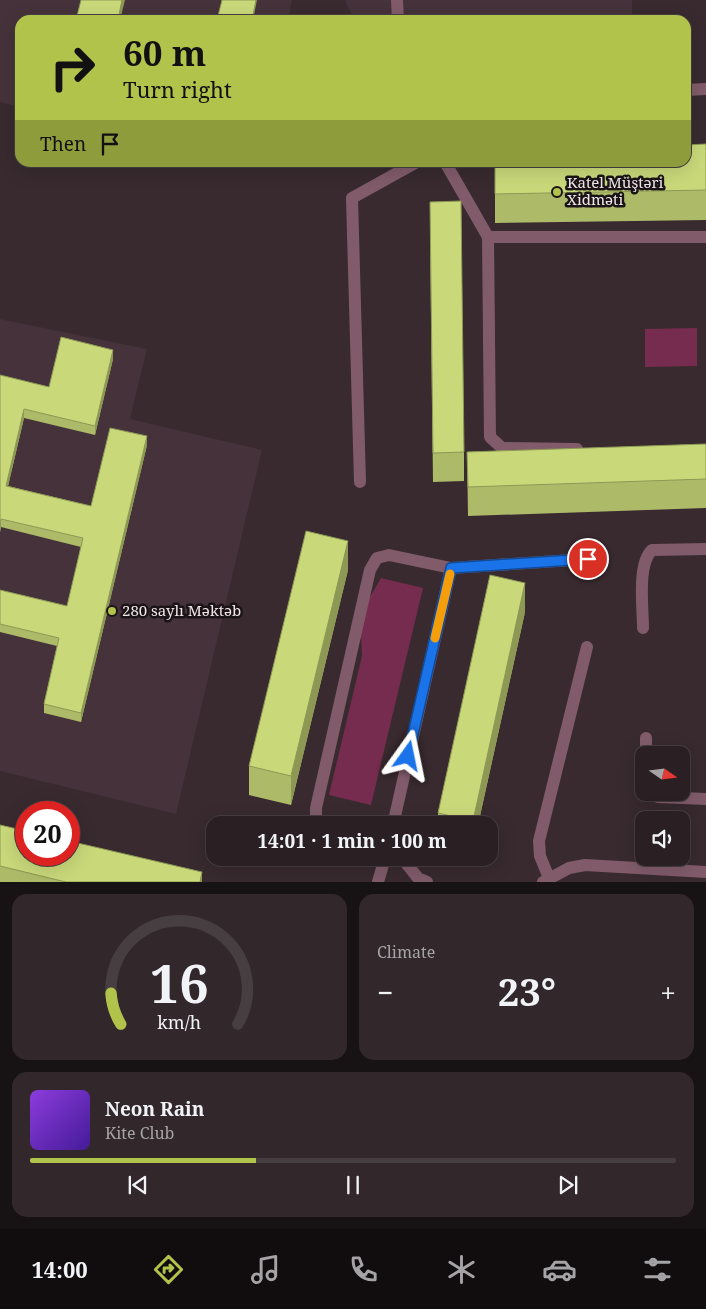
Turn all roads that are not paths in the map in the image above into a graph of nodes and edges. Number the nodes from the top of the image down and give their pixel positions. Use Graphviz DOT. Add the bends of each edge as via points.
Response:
graph roads {
  1 [pos="397,0"];
  2 [pos="398,15"];
  3 [pos="706,89"];
  4 [pos="691,90"];
  5 [pos="408,167"];
  6 [pos="447,167"];
  7 [pos="488,237"];
  8 [pos="706,237"];
  9 [pos="592,449"];
  10 [pos="360,482"];
  11 [pos="706,549"];
  12 [pos="588,559"];
  13 [pos="451,568"];
  14 [pos="643,628"];
  15 [pos="587,647"];
  16 [pos="646,738"];
  17 [pos="646,746"];
  18 [pos="690,798"];
  19 [pos="706,799"];
  20 [pos="316,816"];
  21 [pos="395,816"];
  22 [pos="383,866"];
  23 [pos="408,866"];
  24 [pos="706,872"];
  25 [pos="546,880"];
  26 [pos="378,882"];
  27 [pos="427,882"];
  1 -- 2 [label="lane"];
  3 -- 4 [label="lane"];
  5 -- 10 [label="lane" via="352,198"];
  6 -- 7 [label="lane"];
  7 -- 8 [label="lane"];
  7 -- 9 [label="lane" via="490,437 502,448"];
  11 -- 14 [label="lane" via="652,550 645,556"];
  12 -- 13 [label="lane"];
  13 -- 20 [label="lane" via="389,555 377,558 370,570"];
  13 -- 21 [label="lane"];
  15 -- 25 [label="lane" via="539,840"];
  16 -- 17 [label="lane"];
  18 -- 19 [label="lane"];
  22 -- 26 [label="lane"];
  23 -- 27 [label="lane" via="418,878"];
  24 -- 25 [label="lane" via="585,865 569,868"];
}
